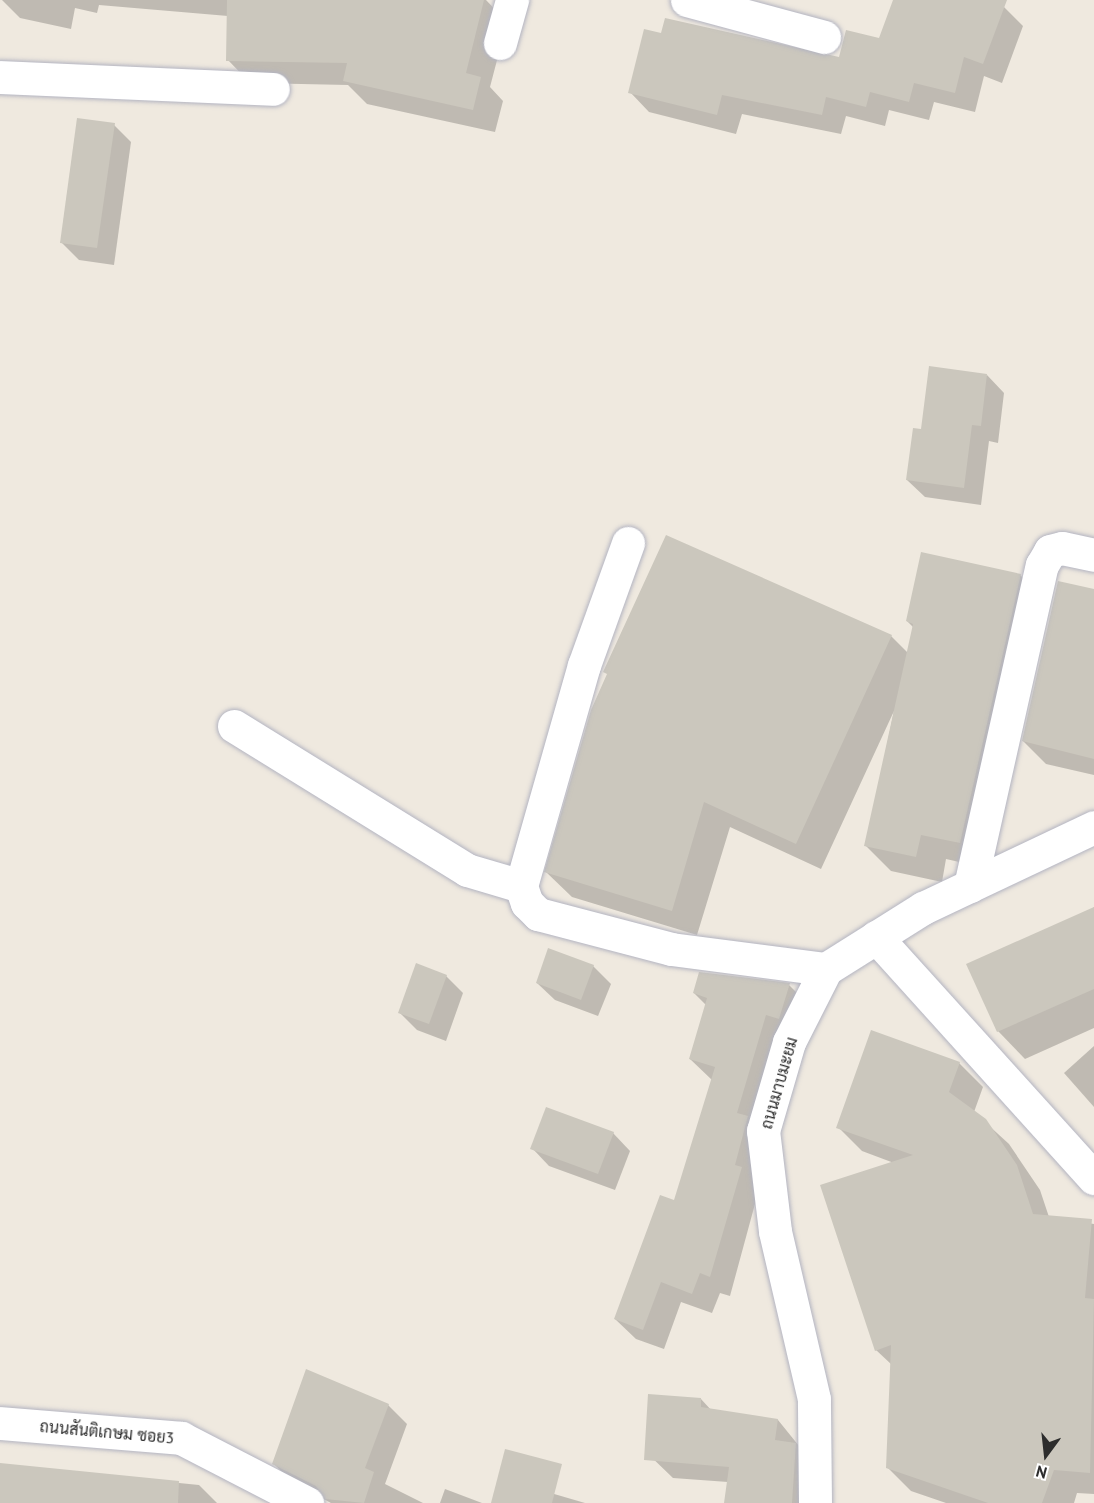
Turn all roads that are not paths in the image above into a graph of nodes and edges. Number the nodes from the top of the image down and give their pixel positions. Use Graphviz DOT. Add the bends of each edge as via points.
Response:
graph roads {
  1 [pos="512,0"];
  2 [pos="687,0"];
  3 [pos="824,37"];
  4 [pos="500,43"];
  5 [pos="0,77"];
  6 [pos="273,89"];
  7 [pos="628,543"];
  8 [pos="1094,555"];
  9 [pos="234,726"];
  10 [pos="1094,827"];
  11 [pos="969,885"];
  12 [pos="521,886"];
  13 [pos="876,937"];
  14 [pos="825,969"];
  15 [pos="1094,1178"];
  16 [pos="0,1423"];
  17 [pos="307,1503"];
  18 [pos="815,1503"];
  1 -- 4 [label="street"];
  2 -- 3 [label="street"];
  5 -- 6 [label="street"];
  7 -- 12 [label="street" via="585,665"];
  8 -- 11 [label="street" via="1062,548 1050,551 1042,565"];
  9 -- 12 [label="street" via="456,864"];
  10 -- 11 [label="street"];
  11 -- 13 [label="street"];
  12 -- 14 [label="street" via="527,903 549,916 671,949"];
  13 -- 14 [label="street"];
  13 -- 15 [label="street"];
  14 -- 18 [label="street, ถนนมาบมะยม" via="789,1042 763,1131 775,1231 814,1399"];
  16 -- 17 [label="street, ถนนสันติเกษม ซอย3" via="182,1438"];
}
